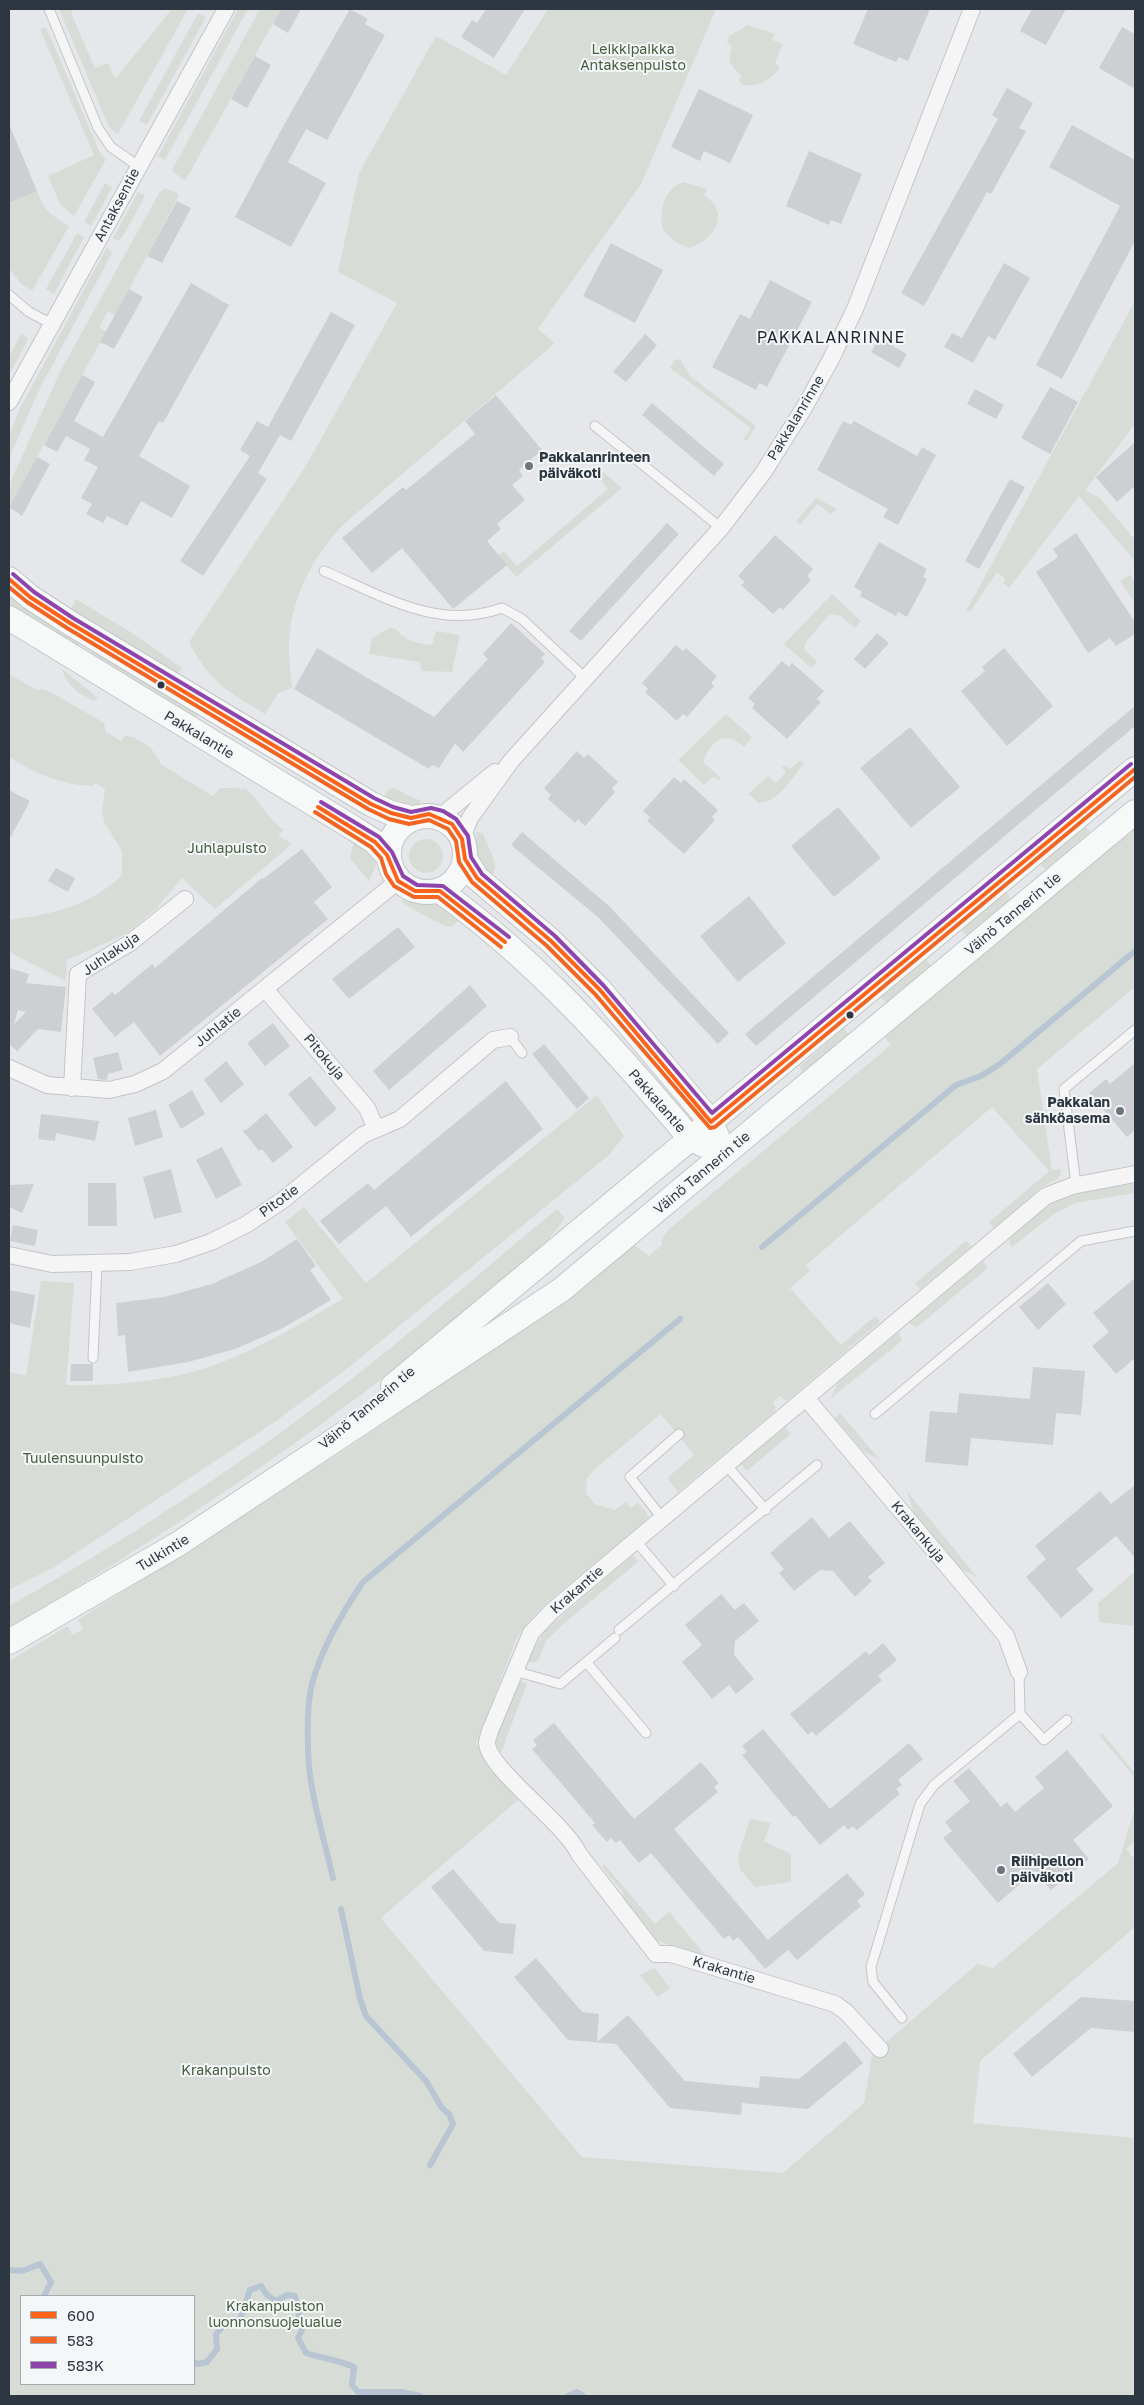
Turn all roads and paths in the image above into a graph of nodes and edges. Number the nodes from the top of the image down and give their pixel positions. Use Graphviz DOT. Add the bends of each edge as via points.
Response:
graph roads {
  1 [pos="49,9"];
  2 [pos="226,9"];
  3 [pos="972,9"];
  4 [pos="138,166"];
  5 [pos="9,295"];
  6 [pos="52,324"];
  7 [pos="9,402"];
  8 [pos="595,426"];
  9 [pos="721,528"];
  10 [pos="324,571"];
  11 [pos="9,579"];
  12 [pos="9,618"];
  13 [pos="586,679"];
  14 [pos="511,761"];
  15 [pos="1135,769"];
  16 [pos="1135,812"];
  17 [pos="440,817"];
  18 [pos="411,818"];
  19 [pos="464,849"];
  20 [pos="387,856"];
  21 [pos="398,881"];
  22 [pos="440,891"];
  23 [pos="184,899"];
  24 [pos="265,989"];
  25 [pos="1135,1030"];
  26 [pos="510,1037"];
  27 [pos="522,1053"];
  28 [pos="9,1068"];
  29 [pos="72,1088"];
  30 [pos="711,1122"];
  31 [pos="376,1130"];
  32 [pos="690,1138"];
  33 [pos="724,1154"];
  34 [pos="1135,1174"];
  35 [pos="1076,1185"];
  36 [pos="1135,1231"];
  37 [pos="9,1255"];
  38 [pos="97,1265"];
  39 [pos="93,1358"];
  40 [pos="806,1398"];
  41 [pos="876,1414"];
  42 [pos="679,1434"];
  43 [pos="312,1455"];
  44 [pos="726,1465"];
  45 [pos="817,1465"];
  46 [pos="766,1510"];
  47 [pos="662,1518"];
  48 [pos="635,1540"];
  49 [pos="674,1586"];
  50 [pos="9,1642"];
  51 [pos="588,1663"];
  52 [pos="515,1670"];
  53 [pos="1019,1672"];
  54 [pos="1020,1714"];
  55 [pos="1067,1720"];
  56 [pos="646,1733"];
  57 [pos="902,2018"];
  58 [pos="880,2049"];
  1 -- 4 [label="lane" via="98,128 111,147"];
  2 -- 4 [label="street, Antaksentie"];
  3 -- 9 [label="street, Pakkalanrinne" via="842,337 799,416"];
  4 -- 6 [label="street, Antaksentie"];
  5 -- 6 [label="lane" via="29,312"];
  6 -- 7 [label="street, Antaksentie"];
  8 -- 9 [label="lane"];
  9 -- 13 [label="street, Pakkalanrinne"];
  10 -- 13 [label="lane" via="415,610 446,616 479,615 502,608 522,619"];
  11 -- 18 [label="main road" via="70,623 275,747 371,804"];
  12 -- 20 [label="main road, Pakkalantie" via="375,842"];
  13 -- 14 [label="street, Pakkalanrinne"];
  14 -- 17 [label="street, Pakkalanrinne"];
  14 -- 19 [label="street, Pakkalanrinne" via="470,818"];
  15 -- 30 [label="main road, Väinö Tannerin tie"];
  16 -- 33 [label="main road, Väinö Tannerin tie"];
  17 -- 18 [label="main road" via="429,814"];
  17 -- 19 [label="main road" via="452,824"];
  18 -- 20 [label="main road" via="391,841"];
  19 -- 22 [label="main road" via="460,871 451,884"];
  19 -- 30 [label="main road, Pakkalantie" via="477,878 536,928 600,990"];
  20 -- 21 [label="main road"];
  21 -- 22 [label="main road" via="415,891"];
  21 -- 24 [label="street, Juhlatie"];
  22 -- 32 [label="main road, Pakkalantie" via="473,914 543,976 581,1014"];
  23 -- 29 [label="street, Juhlakuja" via="130,943 78,974"];
  24 -- 29 [label="street, Juhlatie" via="163,1071 135,1084 109,1090"];
  24 -- 31 [label="street, Pitokuja" via="367,1108"];
  25 -- 35 [label="lane" via="1064,1089"];
  26 -- 27 [label="lane"];
  26 -- 31 [label="street, Pitotie" via="493,1040 400,1119"];
  28 -- 29 [label="street, Juhlatie" via="47,1085"];
  30 -- 32 [label="main road, Väinö Tannerin tie"];
  30 -- 33 [label="main road, Pakkalantie"];
  31 -- 38 [label="street, Pitotie" via="363,1136 283,1200 247,1224 176,1254"];
  32 -- 33 [label="main road, Pakkalantie"];
  32 -- 43 [label="main road, Väinö Tannerin tie"];
  33 -- 43 [label="main road, Väinö Tannerin tie" via="554,1295"];
  34 -- 35 [label="street, Krakantie"];
  35 -- 40 [label="street, Krakantie" via="1059,1190 1037,1203"];
  36 -- 41 [label="lane" via="1081,1241"];
  37 -- 38 [label="street, Pitotie" via="52,1264"];
  38 -- 39 [label="lane"];
  40 -- 44 [label="street, Krakantie"];
  40 -- 53 [label="street, Krakankuja" via="1006,1636"];
  42 -- 47 [label="lane" via="630,1477"];
  43 -- 50 [label="main road, Tulkintie" via="178,1544"];
  44 -- 46 [label="lane"];
  44 -- 47 [label="street, Krakantie"];
  45 -- 46 [label="lane"];
  46 -- 49 [label="lane"];
  47 -- 48 [label="street, Krakantie"];
  48 -- 49 [label="lane"];
  48 -- 52 [label="street, Krakantie" via="539,1623 528,1638"];
  49 -- 51 [label="lane"];
  51 -- 52 [label="lane" via="560,1684"];
  51 -- 56 [label="lane"];
  52 -- 58 [label="street, Krakantie" via="490,1731 489,1751 518,1787 571,1839 656,1954 671,1954 835,2004"];
  53 -- 54 [label="lane"];
  54 -- 55 [label="lane" via="1044,1740"];
  54 -- 57 [label="lane" via="934,1785 920,1804 870,1967 873,1982"];
}
